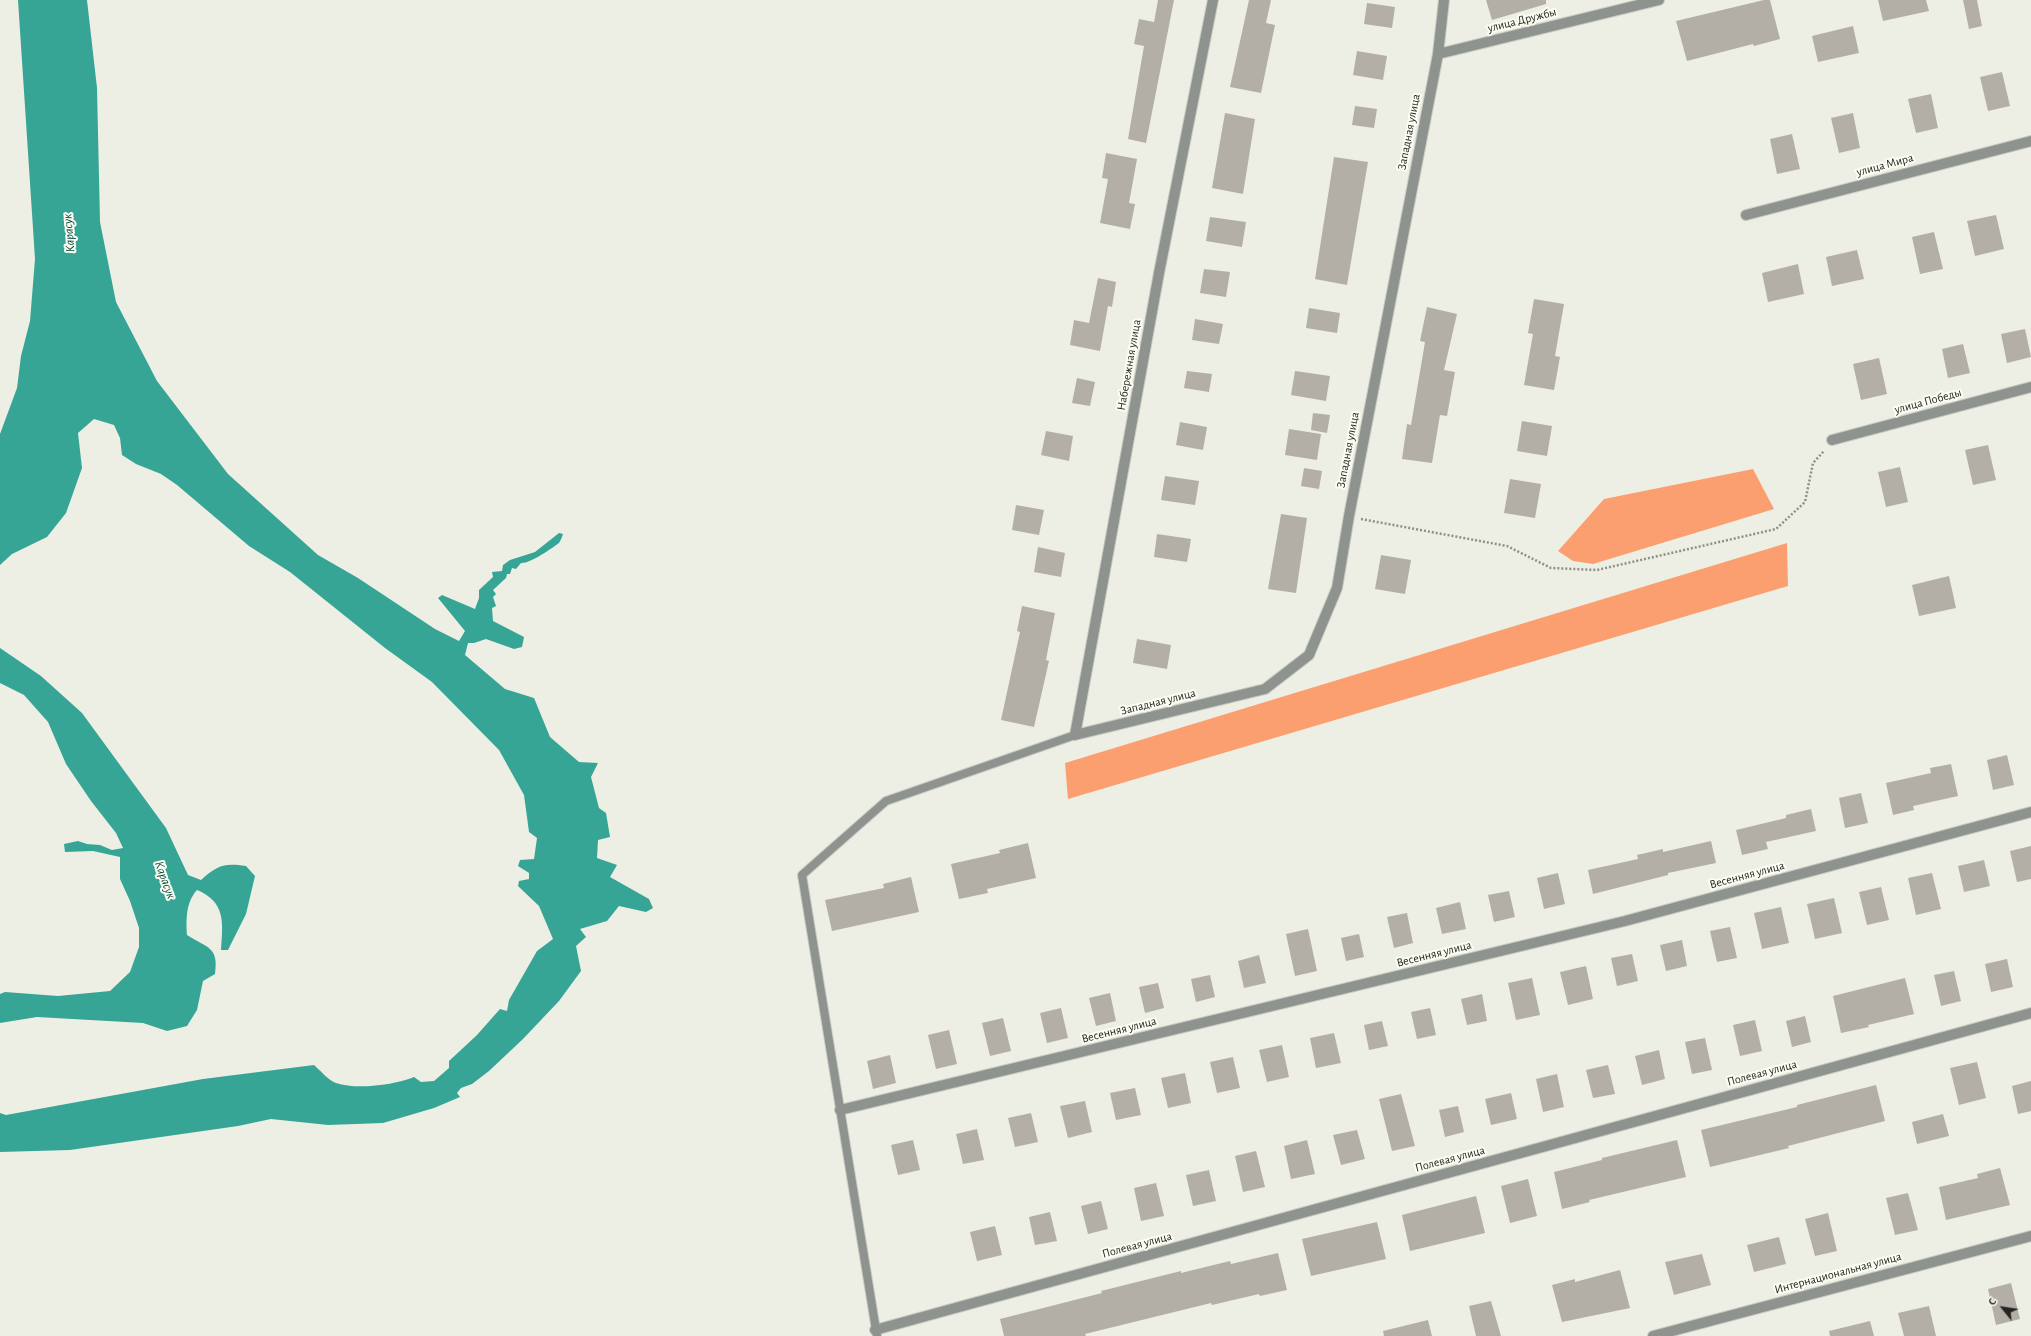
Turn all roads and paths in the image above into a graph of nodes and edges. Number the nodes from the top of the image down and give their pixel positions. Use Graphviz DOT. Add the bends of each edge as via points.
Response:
graph roads {
  1 [pos="1213,0"];
  2 [pos="1444,0"];
  3 [pos="1659,0"];
  4 [pos="1438,54"];
  5 [pos="2031,141"];
  6 [pos="1746,215"];
  7 [pos="2031,387"];
  8 [pos="1832,440"];
  9 [pos="1349,516"];
  10 [pos="1075,735"];
  11 [pos="2031,812"];
  12 [pos="2031,1013"];
  13 [pos="840,1110"];
  14 [pos="2031,1236"];
  15 [pos="876,1333"];
  16 [pos="1653,1336"];
  1 -- 10 [label="street, Набережная улица" via="1157,281"];
  2 -- 4 [label="street, Западная улица"];
  3 -- 4 [label="street, улица Дружбы"];
  4 -- 9 [label="street, Западная улица"];
  5 -- 6 [label="street, улица Мира"];
  7 -- 8 [label="street, улица Победы"];
  8 -- 9 [label="path" via="1813,463 1805,502 1776,529 1596,570 1550,568 1507,546"];
  9 -- 10 [label="street, Западная улица" via="1337,588 1309,655 1264,689"];
  10 -- 13 [label="lane" via="886,801 802,875"];
  11 -- 13 [label="street, Весенняя улица" via="1625,921"];
  12 -- 15 [label="street, Полевая улица"];
  13 -- 15 [label="lane"];
  14 -- 16 [label="street, Интернациональная улица"];
}
